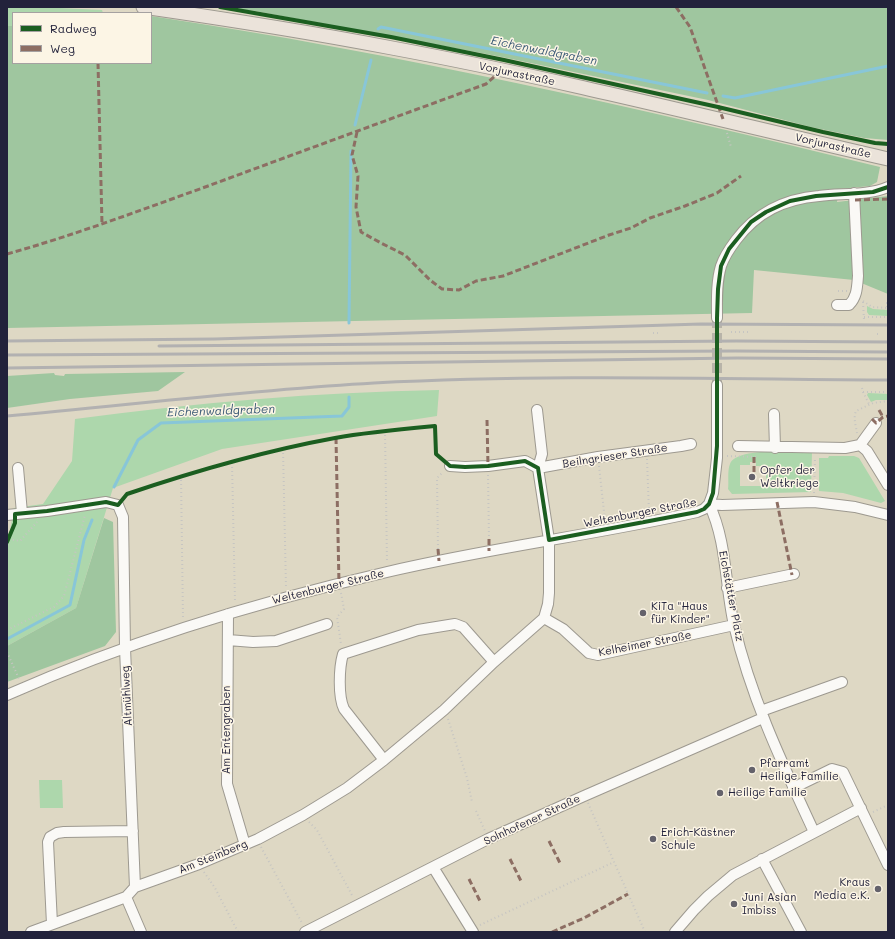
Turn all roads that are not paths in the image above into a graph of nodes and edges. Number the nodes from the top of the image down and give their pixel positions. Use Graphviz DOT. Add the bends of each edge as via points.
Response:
graph roads {
  1 [pos="143,7"];
  2 [pos="888,159"];
  3 [pos="888,187"];
  4 [pos="854,193"];
  5 [pos="837,305"];
  6 [pos="716,318"];
  7 [pos="717,385"];
  8 [pos="537,410"];
  9 [pos="774,414"];
  10 [pos="876,423"];
  11 [pos="691,444"];
  12 [pos="860,445"];
  13 [pos="738,446"];
  14 [pos="775,448"];
  15 [pos="450,466"];
  16 [pos="18,468"];
  17 [pos="538,468"];
  18 [pos="888,485"];
  19 [pos="709,504"];
  20 [pos="22,513"];
  21 [pos="7,514"];
  22 [pos="888,515"];
  23 [pos="549,540"];
  24 [pos="794,574"];
  25 [pos="727,588"];
  26 [pos="228,614"];
  27 [pos="544,618"];
  28 [pos="327,624"];
  29 [pos="734,625"];
  30 [pos="228,640"];
  31 [pos="125,648"];
  32 [pos="494,662"];
  33 [pos="842,682"];
  34 [pos="7,695"];
  35 [pos="762,715"];
  36 [pos="384,760"];
  37 [pos="793,788"];
  38 [pos="863,812"];
  39 [pos="133,831"];
  40 [pos="814,832"];
  41 [pos="245,845"];
  42 [pos="762,859"];
  43 [pos="888,865"];
  44 [pos="433,867"];
  45 [pos="135,887"];
  46 [pos="126,898"];
  47 [pos="52,924"];
  48 [pos="472,931"];
  49 [pos="31,932"];
  50 [pos="141,932"];
  51 [pos="306,932"];
  52 [pos="675,932"];
  53 [pos="800,932"];
  1 -- 2 [label="main road, Vorjurastraße" via="393,48 609,93"];
  3 -- 4 [label="street" via="873,192"];
  4 -- 5 [label="street" via="857,290 849,306"];
  4 -- 6 [label="street" via="812,196 790,201 751,222 729,249 721,266"];
  7 -- 19 [label="street, Weltenburger Straße" via="717,458 712,499"];
  8 -- 17 [label="street" via="542,454"];
  9 -- 14 [label="street"];
  10 -- 12 [label="street"];
  11 -- 17 [label="street, Beilngrieser Straße"];
  12 -- 14 [label="street" via="846,448"];
  12 -- 18 [label="street" via="867,451"];
  13 -- 14 [label="street"];
  15 -- 17 [label="street, Beilngrieser Straße" via="465,468 525,461"];
  16 -- 20 [label="street"];
  17 -- 23 [label="street"];
  19 -- 22 [label="street" via="814,502 855,507"];
  19 -- 23 [label="street, Weltenburger Straße" via="697,512"];
  19 -- 25 [label="street, Eichstätter Platz" via="719,531"];
  20 -- 21 [label="street"];
  20 -- 31 [label="street, Altmühlweg" via="106,502 118,505 123,517"];
  23 -- 26 [label="street, Weltenburger Straße" via="387,572"];
  23 -- 27 [label="street" via="549,598"];
  24 -- 25 [label="street"];
  25 -- 29 [label="street, Eichstätter Platz"];
  26 -- 30 [label="street, Am Entengraben"];
  26 -- 31 [label="street, Weltenburger Straße"];
  27 -- 29 [label="street, Kelheimer Straße" via="563,629 589,653 598,655"];
  27 -- 32 [label="street, Am Steinberg"];
  28 -- 30 [label="street" via="276,641"];
  29 -- 35 [label="street, Eichstätter Platz"];
  30 -- 41 [label="street, Am Entengraben" via="227,784"];
  31 -- 34 [label="street, Weltenburger Straße"];
  31 -- 39 [label="street, Altmühlweg"];
  32 -- 36 [label="street, Am Steinberg" via="444,710"];
  32 -- 36 [label="street" via="463,627 455,624 418,630 343,654 340,663 341,702"];
  33 -- 35 [label="street"];
  35 -- 37 [label="street, Eichstätter Platz"];
  35 -- 44 [label="street, Solnhofener Straße" via="488,839"];
  36 -- 41 [label="street, Am Steinberg" via="303,815"];
  37 -- 38 [label="street" via="832,769 843,772"];
  37 -- 40 [label="street, Eichstätter Platz"];
  38 -- 40 [label="street"];
  38 -- 43 [label="street"];
  39 -- 45 [label="street, Altmühlweg"];
  39 -- 47 [label="street" via="64,832 50,837 48,842"];
  40 -- 42 [label="street"];
  41 -- 45 [label="street, Am Steinberg"];
  42 -- 52 [label="street" via="734,875 708,896"];
  42 -- 53 [label="street"];
  44 -- 48 [label="street"];
  44 -- 51 [label="street, Solnhofener Straße"];
  45 -- 46 [label="street"];
  46 -- 47 [label="street"];
  46 -- 50 [label="street"];
  47 -- 49 [label="street"];
}
